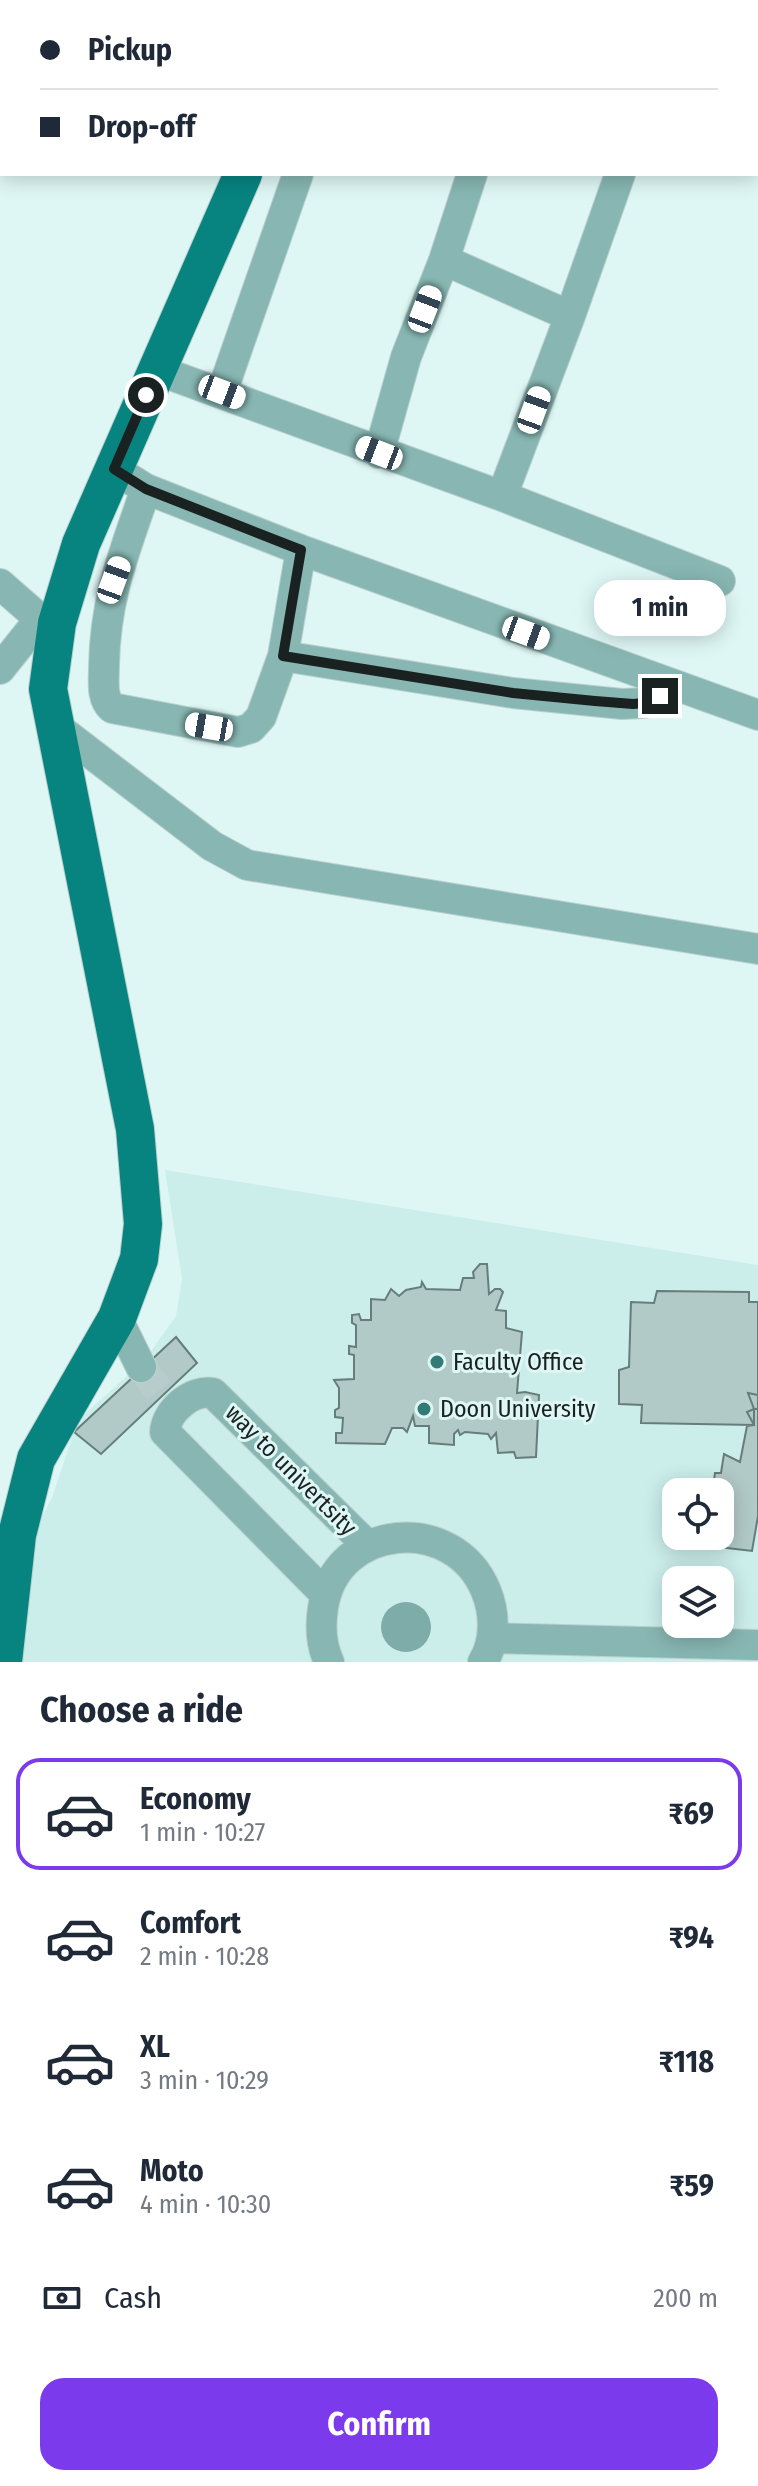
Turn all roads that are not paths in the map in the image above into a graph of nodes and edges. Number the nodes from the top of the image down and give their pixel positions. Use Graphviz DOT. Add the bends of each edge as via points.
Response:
graph roads {
  1 [pos="242,176"];
  2 [pos="297,176"];
  3 [pos="471,176"];
  4 [pos="619,176"];
  5 [pos="444,260"];
  6 [pos="570,316"];
  7 [pos="157,370"];
  8 [pos="222,392"];
  9 [pos="379,453"];
  10 [pos="114,469"];
  11 [pos="146,489"];
  12 [pos="502,496"];
  13 [pos="301,550"];
  14 [pos="720,581"];
  15 [pos="0,584"];
  16 [pos="49,621"];
  17 [pos="283,656"];
  18 [pos="0,669"];
  19 [pos="676,688"];
  20 [pos="758,715"];
  21 [pos="54,725"];
  22 [pos="758,949"];
  23 [pos="117,1318"];
  24 [pos="141,1367"];
  25 [pos="368,1546"];
  26 [pos="325,1594"];
  27 [pos="758,1645"];
  28 [pos="487,1656"];
  29 [pos="3,1662"];
  30 [pos="329,1662"];
  1 -- 7 [label="main road"];
  2 -- 8 [label="street"];
  3 -- 5 [label="street"];
  4 -- 6 [label="street"];
  5 -- 6 [label="street"];
  5 -- 9 [label="street" via="406,357"];
  6 -- 12 [label="street"];
  7 -- 8 [label="street"];
  7 -- 10 [label="main road"];
  8 -- 9 [label="street"];
  9 -- 12 [label="street"];
  10 -- 11 [label="street"];
  10 -- 16 [label="main road"];
  11 -- 13 [label="street"];
  11 -- 17 [label="street" via="114,580 106,620 104,690 109,706 246,731 261,717"];
  12 -- 14 [label="street"];
  13 -- 17 [label="street"];
  13 -- 19 [label="street"];
  15 -- 16 [label="street"];
  16 -- 18 [label="street"];
  16 -- 21 [label="main road" via="48,689"];
  17 -- 19 [label="street" via="513,693 622,704 644,703"];
  19 -- 20 [label="street"];
  21 -- 22 [label="street" via="212,846 247,865"];
  21 -- 23 [label="main road" via="135,1129 143,1224 139,1259"];
  23 -- 24 [label="street"];
  23 -- 29 [label="main road" via="36,1459 17,1535"];
  25 -- 26 [label="street, way to univertsity" via="349,1558"];
  25 -- 26 [label="street, way to univertsity" via="213,1393 168,1403 165,1432"];
  25 -- 28 [label="street, way to univertsity" via="386,1539 424,1538 458,1554 478,1575 490,1600 493,1619"];
  26 -- 30 [label="street, way to univertsity" via="320,1627"];
  27 -- 28 [label="street"];
}
